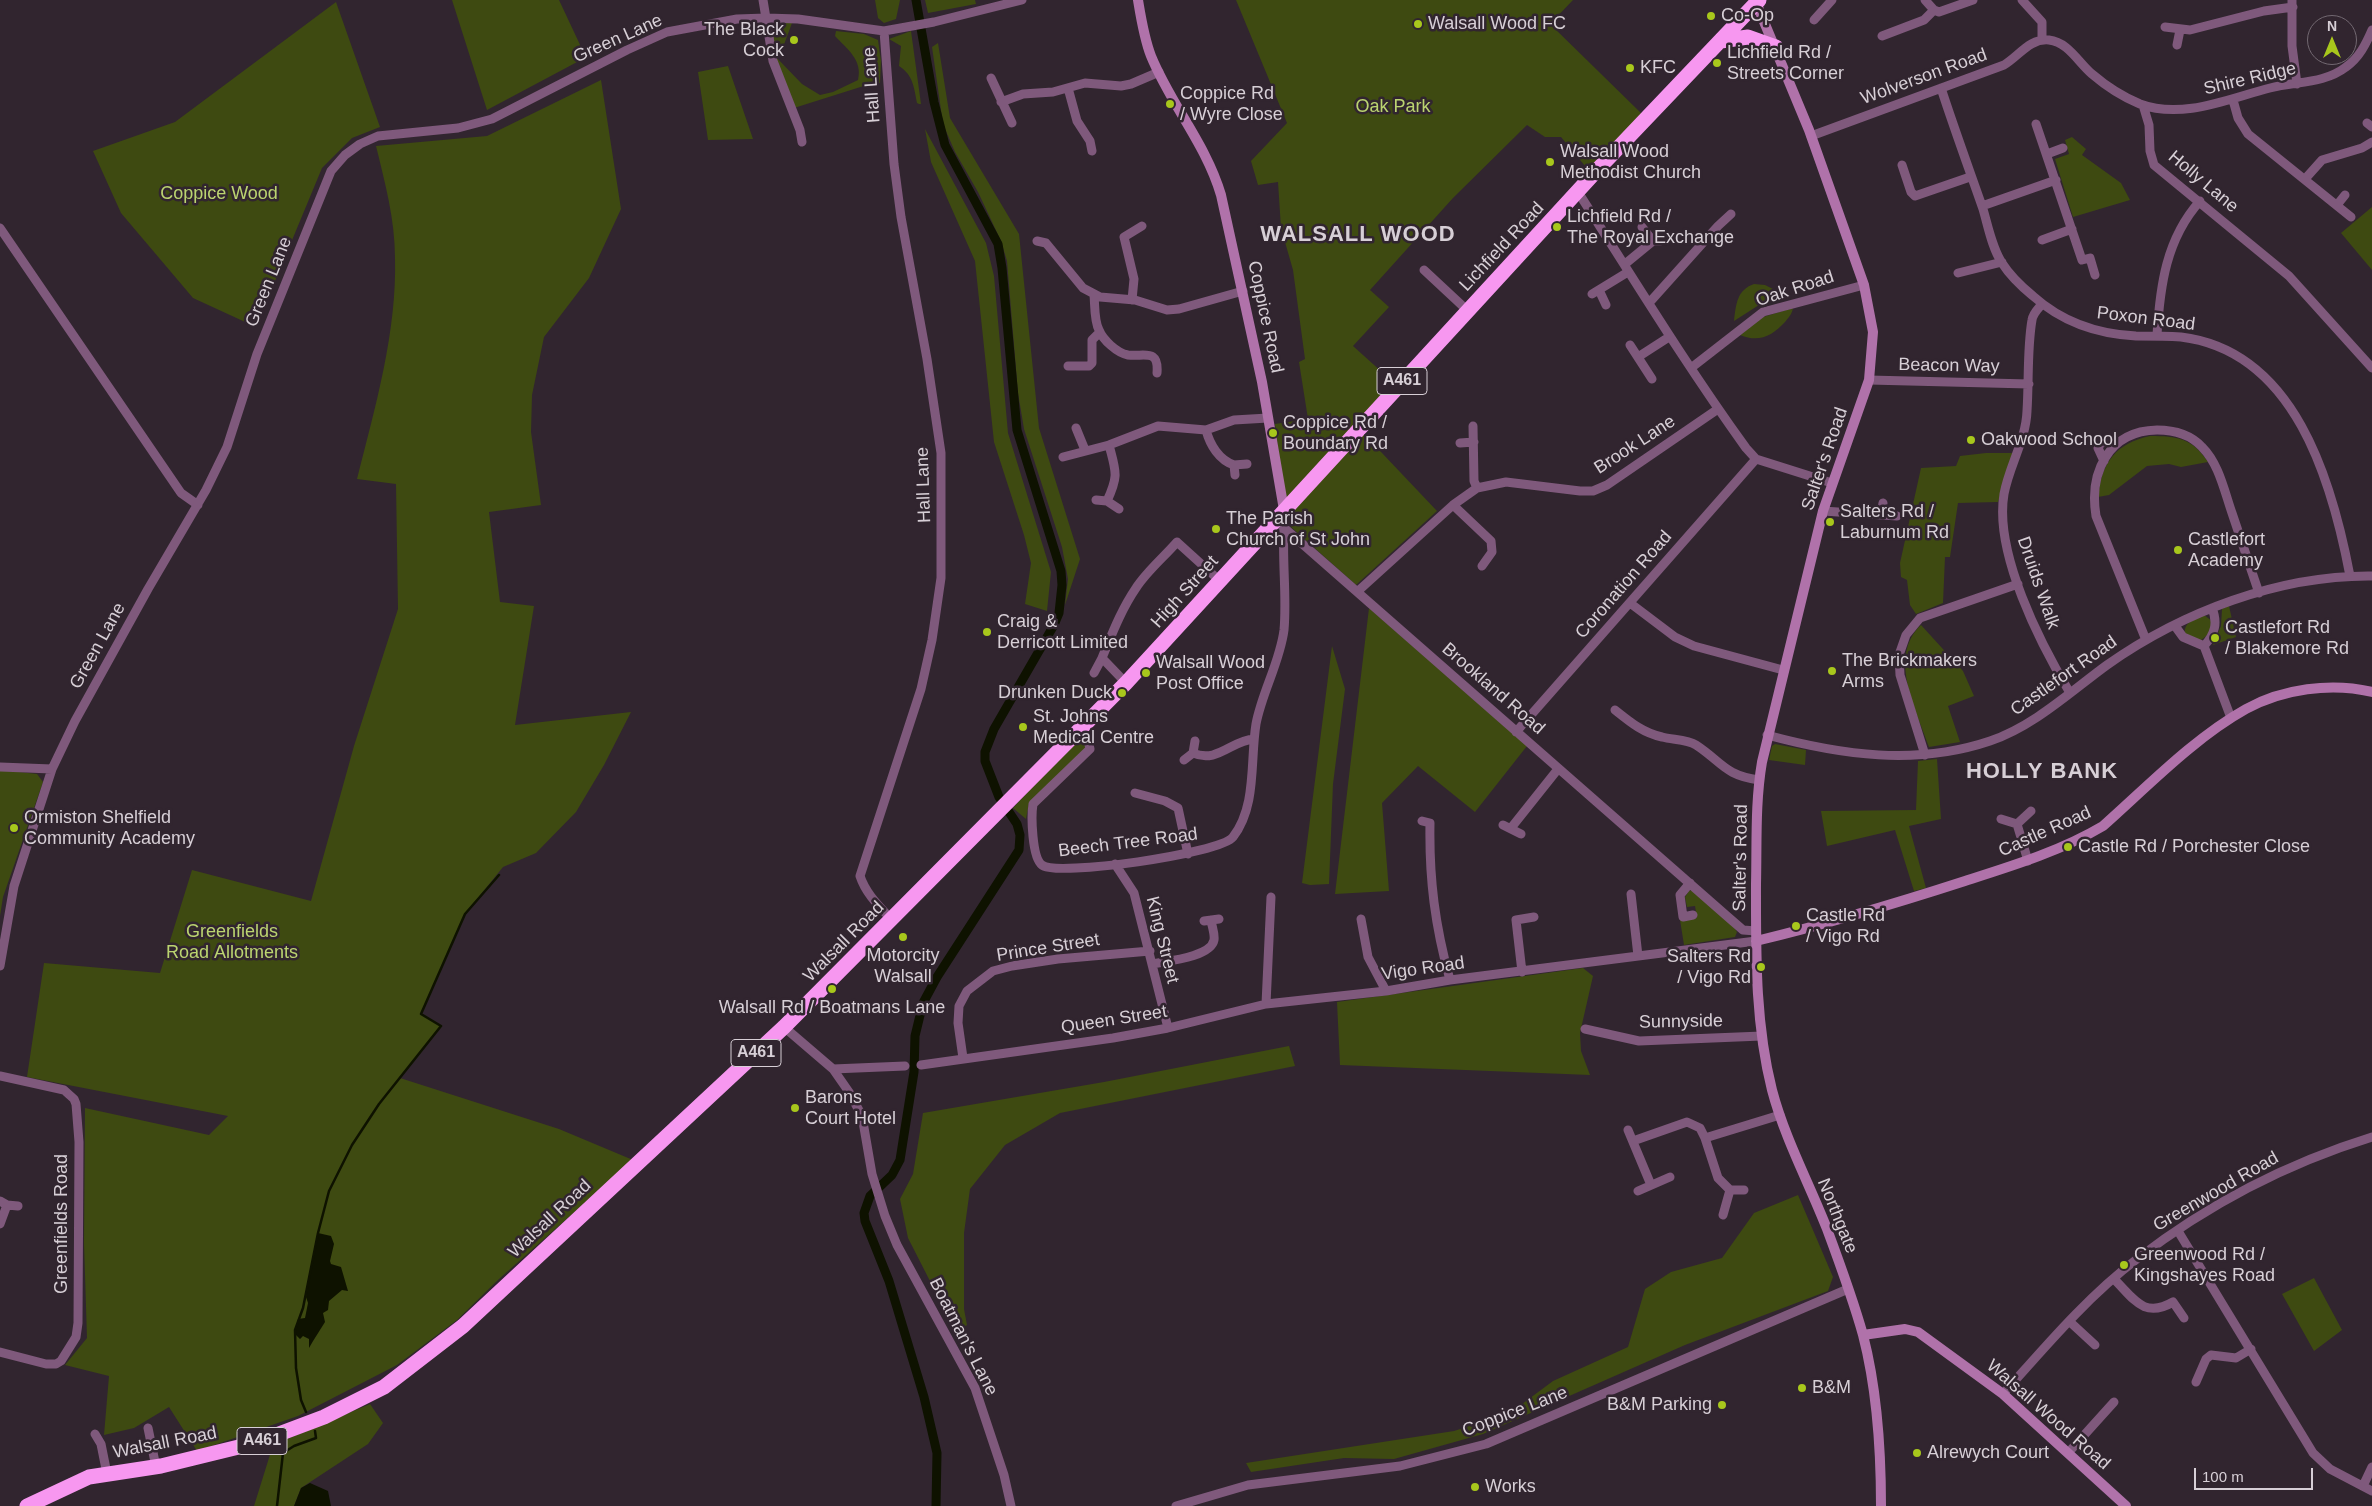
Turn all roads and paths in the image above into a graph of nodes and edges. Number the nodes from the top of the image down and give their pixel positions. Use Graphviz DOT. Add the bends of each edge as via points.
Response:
graph roads {
  1 [pos="763,0"];
  2 [pos="1022,0"];
  3 [pos="1138,0"];
  4 [pos="1832,0"];
  5 [pos="1925,0"];
  6 [pos="1974,0"];
  7 [pos="2022,0"];
  8 [pos="1757,1"];
  9 [pos="2292,3"];
  10 [pos="1934,10"];
  11 [pos="766,18"];
  12 [pos="1814,20"];
  13 [pos="2165,27"];
  14 [pos="2180,30"];
  15 [pos="2372,30"];
  16 [pos="884,31"];
  17 [pos="1882,36"];
  18 [pos="2042,40"];
  19 [pos="1721,41"];
  20 [pos="2177,45"];
  21 [pos="2369,46"];
  22 [pos="1776,47"];
  23 [pos="1159,72"];
  24 [pos="991,78"];
  25 [pos="2297,84"];
  26 [pos="1068,88"];
  27 [pos="1940,88"];
  28 [pos="2233,100"];
  29 [pos="1001,102"];
  30 [pos="2143,105"];
  31 [pos="1012,123"];
  32 [pos="2036,124"];
  33 [pos="1811,136"];
  34 [pos="802,142"];
  35 [pos="2372,142"];
  36 [pos="2063,148"];
  37 [pos="1092,151"];
  38 [pos="2047,154"];
  39 [pos="1902,165"];
  40 [pos="1970,177"];
  41 [pos="2305,179"];
  42 [pos="2056,180"];
  43 [pos="1578,192"];
  44 [pos="2345,195"];
  45 [pos="2200,201"];
  46 [pos="2337,205"];
  47 [pos="1982,206"];
  48 [pos="1725,216"];
  49 [pos="2351,217"];
  50 [pos="1142,226"];
  51 [pos="1642,227"];
  52 [pos="0,228"];
  53 [pos="2072,229"];
  54 [pos="2042,240"];
  55 [pos="1037,241"];
  56 [pos="2002,262"];
  57 [pos="1626,268"];
  58 [pos="1972,269"];
  59 [pos="1424,270"];
  60 [pos="1958,273"];
  61 [pos="2095,275"];
  62 [pos="1976,280"];
  63 [pos="1864,285"];
  64 [pos="1243,291"];
  65 [pos="1094,295"];
  66 [pos="1132,300"];
  67 [pos="1650,303"];
  68 [pos="2042,304"];
  69 [pos="1606,305"];
  70 [pos="1468,311"];
  71 [pos="1100,332"];
  72 [pos="2157,335"];
  73 [pos="1669,337"];
  74 [pos="1630,345"];
  75 [pos="1638,357"];
  76 [pos="1068,366"];
  77 [pos="1692,368"];
  78 [pos="2372,368"];
  79 [pos="1157,373"];
  80 [pos="1650,375"];
  81 [pos="1869,380"];
  82 [pos="2028,384"];
  83 [pos="1718,410"];
  84 [pos="1268,418"];
  85 [pos="1472,426"];
  86 [pos="1076,428"];
  87 [pos="1206,430"];
  88 [pos="1474,442"];
  89 [pos="2118,442"];
  90 [pos="1460,443"];
  91 [pos="1109,445"];
  92 [pos="1084,450"];
  93 [pos="1063,457"];
  94 [pos="1756,459"];
  95 [pos="2104,461"];
  96 [pos="1247,464"];
  97 [pos="1832,483"];
  98 [pos="1477,488"];
  99 [pos="1096,500"];
  100 [pos="1107,501"];
  101 [pos="1883,503"];
  102 [pos="198,505"];
  103 [pos="1453,505"];
  104 [pos="1119,509"];
  105 [pos="1823,512"];
  106 [pos="1881,514"];
  107 [pos="1897,516"];
  108 [pos="1281,519"];
  109 [pos="1482,566"];
  110 [pos="2350,576"];
  111 [pos="2372,576"];
  112 [pos="1220,581"];
  113 [pos="2018,584"];
  114 [pos="1357,592"];
  115 [pos="2259,593"];
  116 [pos="1630,603"];
  117 [pos="2212,608"];
  118 [pos="2175,626"];
  119 [pos="2146,640"];
  120 [pos="2204,646"];
  121 [pos="1102,658"];
  122 [pos="1783,670"];
  123 [pos="1094,673"];
  124 [pos="1126,683"];
  125 [pos="2372,692"];
  126 [pos="2070,693"];
  127 [pos="1615,710"];
  128 [pos="2231,718"];
  129 [pos="1079,731"];
  130 [pos="1516,732"];
  131 [pos="1767,735"];
  132 [pos="1254,739"];
  133 [pos="1196,741"];
  134 [pos="1193,753"];
  135 [pos="1925,755"];
  136 [pos="1184,760"];
  137 [pos="0,767"];
  138 [pos="52,768"];
  139 [pos="1558,769"];
  140 [pos="1759,780"];
  141 [pos="1138,797"];
  142 [pos="2031,811"];
  143 [pos="996,814"];
  144 [pos="2000,819"];
  145 [pos="1422,821"];
  146 [pos="2017,824"];
  147 [pos="1521,834"];
  148 [pos="1188,854"];
  149 [pos="2028,861"];
  150 [pos="1115,864"];
  151 [pos="1690,883"];
  152 [pos="1631,894"];
  153 [pos="1271,897"];
  154 [pos="1693,915"];
  155 [pos="1534,917"];
  156 [pos="1361,919"];
  157 [pos="892,920"];
  158 [pos="1211,920"];
  159 [pos="1756,936"];
  160 [pos="1150,951"];
  161 [pos="1638,956"];
  162 [pos="1152,964"];
  163 [pos="0,966"];
  164 [pos="1522,972"];
  165 [pos="1450,980"];
  166 [pos="1386,991"];
  167 [pos="1311,1000"];
  168 [pos="1266,1004"];
  169 [pos="784,1027"];
  170 [pos="1168,1028"];
  171 [pos="1585,1029"];
  172 [pos="1762,1036"];
  173 [pos="963,1058"];
  174 [pos="921,1065"];
  175 [pos="906,1066"];
  176 [pos="833,1069"];
  177 [pos="0,1076"];
  178 [pos="1780,1116"];
  179 [pos="1628,1130"];
  180 [pos="2372,1137"];
  181 [pos="1706,1138"];
  182 [pos="1633,1141"];
  183 [pos="1670,1177"];
  184 [pos="1651,1185"];
  185 [pos="1730,1190"];
  186 [pos="1744,1190"];
  187 [pos="1638,1191"];
  188 [pos="4,1203"];
  189 [pos="18,1206"];
  190 [pos="1723,1215"];
  191 [pos="0,1224"];
  192 [pos="2178,1231"];
  193 [pos="2114,1279"];
  194 [pos="1848,1289"];
  195 [pos="2184,1318"];
  196 [pos="2069,1321"];
  197 [pos="1863,1335"];
  198 [pos="2094,1344"];
  199 [pos="2251,1349"];
  200 [pos="0,1352"];
  201 [pos="2196,1382"];
  202 [pos="2003,1394"];
  203 [pos="2114,1402"];
  204 [pos="148,1428"];
  205 [pos="95,1440"];
  206 [pos="2068,1453"];
  207 [pos="156,1467"];
  208 [pos="2372,1467"];
  209 [pos="107,1474"];
  210 [pos="2363,1486"];
  211 [pos="2372,1491"];
  212 [pos="34,1504"];
  213 [pos="2122,1505"];
  214 [pos="1011,1506"];
  215 [pos="1176,1506"];
  216 [pos="1881,1506"];
  1 -- 11 [label="street"];
  2 -- 16 [label="street, Green Lane"];
  3 -- 23 [label="main road, Coppice Road" via="1148,44"];
  4 -- 12 [label="street"];
  5 -- 10 [label="street"];
  6 -- 10 [label="street" via="1949,10"];
  7 -- 18 [label="street" via="2042,22"];
  8 -- 19 [label="highway, Lichfield Road / A461"];
  8 -- 22 [label="main road, Salter's Road"];
  9 -- 14 [label="street" via="2208,27"];
  9 -- 25 [label="street" via="2292,46"];
  10 -- 17 [label="street" via="1924,20"];
  11 -- 16 [label="street, Green Lane" via="798,19"];
  11 -- 34 [label="street" via="773,60 802,129"];
  11 -- 102 [label="street, Green Lane" via="737,19 667,32 492,119 458,128 378,136 345,154 331,171 257,354 227,446"];
  13 -- 14 [label="street"];
  14 -- 20 [label="street"];
  15 -- 21 [label="street, Shire Ridge"];
  16 -- 157 [label="street, Hall Lane" via="901,217 927,359 942,467 941,578 932,640 908,732 860,876 871,898"];
  18 -- 27 [label="street, Wolverson Road" via="2029,44 2004,65"];
  18 -- 30 [label="street" via="2065,46 2105,84"];
  19 -- 22 [label="highway" via="1748,37"];
  19 -- 43 [label="highway, Lichfield Road / A461"];
  21 -- 25 [label="street, Shire Ridge" via="2342,70"];
  22 -- 33 [label="main road, Salter's Road"];
  23 -- 26 [label="street" via="1120,86 1085,83"];
  23 -- 64 [label="main road, Coppice Road" via="1215,175"];
  24 -- 29 [label="street"];
  25 -- 28 [label="street, Shire Ridge" via="2271,87"];
  26 -- 29 [label="street" via="1023,94"];
  26 -- 37 [label="street" via="1077,121 1090,141"];
  27 -- 33 [label="street, Wolverson Road"];
  27 -- 40 [label="street, Poxon Road"];
  28 -- 30 [label="street, Shire Ridge" via="2196,108"];
  28 -- 41 [label="street" via="2238,118 2248,134"];
  29 -- 31 [label="street"];
  30 -- 45 [label="street, Holly Lane" via="2154,165"];
  32 -- 38 [label="street"];
  33 -- 63 [label="main road, Salter's Road"];
  35 -- 41 [label="street" via="2322,160"];
  36 -- 38 [label="street"];
  38 -- 42 [label="street"];
  39 -- 40 [label="street" via="1915,196"];
  40 -- 47 [label="street, Poxon Road"];
  41 -- 46 [label="street"];
  42 -- 47 [label="street"];
  42 -- 53 [label="street"];
  43 -- 57 [label="street"];
  43 -- 70 [label="highway, Lichfield Road / A461"];
  44 -- 46 [label="street"];
  45 -- 72 [label="street" via="2185,222 2170,254 2160,292"];
  45 -- 78 [label="street, Holly Lane" via="2289,276"];
  46 -- 49 [label="street"];
  47 -- 56 [label="street, Poxon Road"];
  48 -- 67 [label="street"];
  50 -- 66 [label="street" via="1124,237 1134,279"];
  51 -- 57 [label="street" via="1656,241"];
  52 -- 102 [label="street" via="180,492"];
  53 -- 54 [label="street"];
  53 -- 61 [label="street" via="2082,260 2090,258"];
  55 -- 65 [label="street" via="1046,243 1075,280"];
  56 -- 58 [label="street"];
  56 -- 68 [label="street, Poxon Road"];
  57 -- 67 [label="street"];
  57 -- 69 [label="street" via="1595,292"];
  58 -- 60 [label="street"];
  58 -- 62 [label="street"];
  59 -- 70 [label="street"];
  63 -- 77 [label="street, Oak Road" via="1763,312"];
  63 -- 81 [label="main road, Salter's Road" via="1873,332"];
  64 -- 66 [label="street" via="1179,309 1158,308"];
  64 -- 84 [label="main road, Coppice Road"];
  65 -- 66 [label="street"];
  65 -- 71 [label="street"];
  67 -- 73 [label="street"];
  68 -- 72 [label="street, Poxon Road" via="2063,318 2095,330 2136,336"];
  68 -- 82 [label="street, Druids Walk" via="2032,318"];
  70 -- 108 [label="highway, Lichfield Road / A461"];
  71 -- 76 [label="street" via="1092,340 1092,363 1089,366"];
  71 -- 79 [label="street" via="1114,348 1128,355 1148,354 1155,358"];
  72 -- 110 [label="street, Poxon Road" via="2184,338 2219,348 2252,366 2274,385 2296,415 2313,450 2340,524"];
  73 -- 75 [label="street"];
  73 -- 77 [label="street"];
  74 -- 75 [label="street"];
  75 -- 80 [label="street"];
  77 -- 83 [label="street"];
  81 -- 82 [label="street, Beacon Way"];
  81 -- 97 [label="main road, Salter's Road"];
  82 -- 113 [label="street, Druids Walk" via="2026,423 2007,481 2003,512 2004,538"];
  83 -- 94 [label="street"];
  83 -- 98 [label="street, Brook Lane" via="1607,485 1593,490 1580,492 1506,482"];
  84 -- 87 [label="street" via="1234,420"];
  84 -- 108 [label="main road, Coppice Road"];
  85 -- 88 [label="street"];
  86 -- 92 [label="street"];
  87 -- 91 [label="street" via="1158,426"];
  87 -- 96 [label="street" via="1209,442 1235,470"];
  88 -- 90 [label="street"];
  88 -- 98 [label="street" via="1474,481"];
  89 -- 95 [label="street"];
  89 -- 95 [label="street" via="2101,442 2098,448"];
  89 -- 115 [label="street" via="2148,430 2170,430 2188,435 2202,447 2218,472"];
  91 -- 92 [label="street"];
  91 -- 100 [label="street" via="1117,476"];
  92 -- 93 [label="street"];
  94 -- 97 [label="street"];
  94 -- 116 [label="street, Coronation Road"];
  95 -- 119 [label="street" via="2096,478 2093,497 2096,516"];
  97 -- 105 [label="main road, Salter's Road"];
  98 -- 103 [label="street, Brook Lane"];
  99 -- 100 [label="street"];
  100 -- 104 [label="street"];
  101 -- 106 [label="street"];
  102 -- 138 [label="street, Green Lane" via="75,721"];
  103 -- 109 [label="street" via="1491,541 1492,552"];
  103 -- 114 [label="street, Brook Lane"];
  105 -- 106 [label="street"];
  105 -- 122 [label="main road, Salter's Road"];
  106 -- 107 [label="street"];
  108 -- 112 [label="highway, High Street / A461"];
  108 -- 114 [label="street, Brookland Road"];
  108 -- 132 [label="street, Beech Tree Road" via="1284,630"];
  110 -- 111 [label="street, Castlefort Road"];
  110 -- 115 [label="street, Castlefort Road" via="2312,580"];
  112 -- 121 [label="street" via="1178,538 1137,586 1123,609"];
  112 -- 124 [label="highway, High Street / A461"];
  113 -- 126 [label="street, Druids Walk" via="2046,653"];
  113 -- 135 [label="street" via="1920,618 1906,635 1899,655 1900,675"];
  114 -- 130 [label="street, Brookland Road"];
  115 -- 117 [label="street, Castlefort Road"];
  116 -- 122 [label="street" via="1694,646"];
  116 -- 130 [label="street, Coronation Road"];
  117 -- 118 [label="street, Castlefort Road"];
  117 -- 120 [label="street" via="2216,626"];
  118 -- 119 [label="street, Castlefort Road"];
  118 -- 120 [label="street" via="2183,637"];
  119 -- 126 [label="street, Castlefort Road"];
  120 -- 128 [label="street"];
  121 -- 123 [label="street"];
  121 -- 124 [label="street"];
  122 -- 131 [label="main road, Salter's Road"];
  124 -- 129 [label="highway, High Street / A461"];
  125 -- 128 [label="main road, Castle Road" via="2331,688 2293,691 2247,708"];
  126 -- 135 [label="street, Castlefort Road" via="2008,734 1966,748"];
  127 -- 140 [label="street" via="1638,729 1695,744 1728,771"];
  128 -- 149 [label="main road, Castle Road" via="2103,826"];
  129 -- 143 [label="highway, High Street / A461"];
  129 -- 150 [label="street, Beech Tree Road" via="1088,740 1090,748 1033,804 1036,857 1046,868"];
  130 -- 139 [label="street, Brookland Road"];
  131 -- 135 [label="street, Castlefort Road" via="1849,753"];
  131 -- 140 [label="main road, Salter's Road"];
  132 -- 134 [label="street" via="1240,741 1211,756 1201,757"];
  132 -- 148 [label="street, Beech Tree Road" via="1248,807 1233,837 1223,845"];
  133 -- 134 [label="street"];
  134 -- 136 [label="street"];
  137 -- 138 [label="street"];
  138 -- 163 [label="street, Green Lane" via="14,886"];
  139 -- 147 [label="street" via="1507,826"];
  139 -- 151 [label="street, Brookland Road"];
  140 -- 159 [label="main road, Salter's Road"];
  141 -- 148 [label="street" via="1165,801 1178,808"];
  142 -- 146 [label="street"];
  143 -- 157 [label="highway, Walsall Road / A461"];
  144 -- 146 [label="street"];
  145 -- 165 [label="street" via="1430,823 1430,879 1434,911"];
  146 -- 149 [label="street"];
  148 -- 150 [label="street, Beech Tree Road"];
  149 -- 159 [label="main road, Castle Road" via="1924,894"];
  150 -- 160 [label="street, King Street" via="1134,893"];
  151 -- 154 [label="street" via="1680,895 1683,917"];
  151 -- 159 [label="street, Brookland Road" via="1743,930"];
  152 -- 161 [label="street"];
  153 -- 168 [label="street" via="1266,915"];
  155 -- 164 [label="street" via="1516,920"];
  156 -- 166 [label="street" via="1368,957"];
  157 -- 169 [label="highway, Walsall Road / A461"];
  158 -- 162 [label="street" via="1214,942 1210,948 1197,955"];
  159 -- 161 [label="street, Vigo Road"];
  159 -- 172 [label="main road, Northgate"];
  160 -- 162 [label="street, King Street"];
  160 -- 173 [label="street, Prince Street" via="1058,959 993,971 967,991 959,1006"];
  161 -- 164 [label="street, Vigo Road"];
  162 -- 170 [label="street, King Street"];
  164 -- 165 [label="street, Vigo Road"];
  165 -- 166 [label="street, Vigo Road"];
  166 -- 167 [label="street, Vigo Road"];
  167 -- 168 [label="street, Queen Street"];
  168 -- 170 [label="street, Queen Street"];
  169 -- 176 [label="street"];
  169 -- 207 [label="highway, Walsall Road / A461" via="463,1326 384,1387 324,1417 255,1443"];
  170 -- 173 [label="street, Queen Street"];
  171 -- 172 [label="street, Sunnyside" via="1601,1029 1644,1041"];
  172 -- 178 [label="main road, Northgate"];
  173 -- 174 [label="street, Queen Street"];
  175 -- 176 [label="street"];
  176 -- 214 [label="street, Boatman's Lane" via="862,1116 872,1174 897,1245 975,1388"];
  177 -- 200 [label="street, Greenfields Road" via="64,1090 71,1095 76,1104 79,1142 76,1337 56,1364"];
  178 -- 181 [label="street"];
  178 -- 194 [label="main road, Northgate" via="1827,1228"];
  179 -- 182 [label="street"];
  180 -- 192 [label="street, Greenwood Road" via="2300,1163 2250,1187"];
  181 -- 182 [label="street" via="1700,1128 1687,1122"];
  181 -- 185 [label="street" via="1718,1178"];
  182 -- 184 [label="street"];
  183 -- 184 [label="street"];
  184 -- 187 [label="street"];
  185 -- 186 [label="street"];
  185 -- 190 [label="street"];
  188 -- 189 [label="street"];
  188 -- 191 [label="street"];
  192 -- 193 [label="street, Greenwood Road" via="2136,1259"];
  192 -- 199 [label="street"];
  193 -- 195 [label="street" via="2143,1308 2160,1309 2173,1302"];
  193 -- 196 [label="street, Greenwood Road"];
  194 -- 197 [label="main road, Northgate"];
  194 -- 215 [label="street, Coppice Lane" via="1486,1444 1400,1466 1248,1485"];
  196 -- 198 [label="street"];
  196 -- 202 [label="street, Greenwood Road"];
  197 -- 202 [label="main road, Walsall Wood Road" via="1904,1329 1918,1332"];
  197 -- 216 [label="main road, Northgate" via="1876,1412"];
  199 -- 201 [label="street" via="2236,1358 2211,1355"];
  199 -- 210 [label="street" via="2313,1454 2330,1469"];
  202 -- 206 [label="main road, Walsall Wood Road"];
  203 -- 206 [label="street"];
  204 -- 207 [label="street"];
  205 -- 209 [label="street"];
  206 -- 213 [label="main road, Walsall Wood Road"];
  207 -- 209 [label="highway, Walsall Road / A461"];
  208 -- 210 [label="street"];
  209 -- 212 [label="highway, Walsall Road / A461" via="89,1477"];
  210 -- 211 [label="street"];
}
